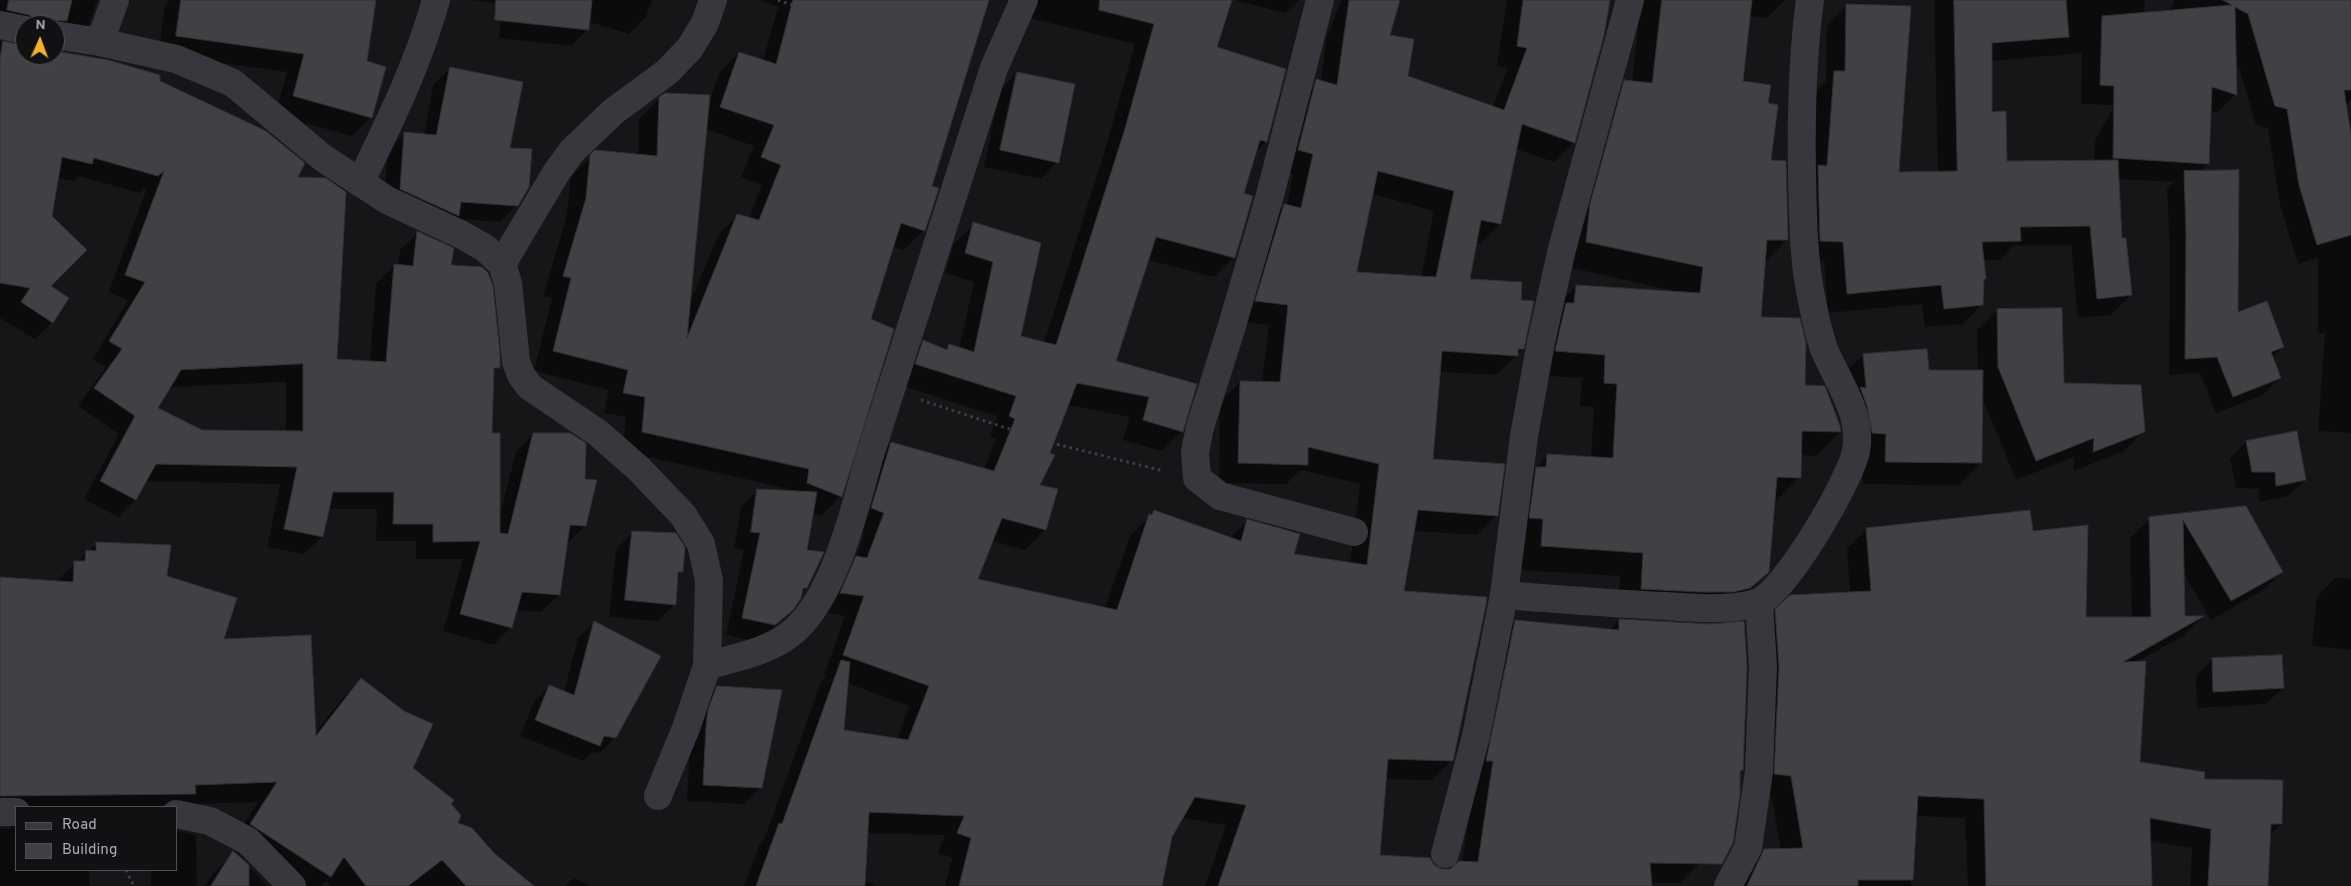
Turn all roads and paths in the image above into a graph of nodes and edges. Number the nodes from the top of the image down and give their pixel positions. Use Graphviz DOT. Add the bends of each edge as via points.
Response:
graph roads {
  1 [pos="115,0"];
  2 [pos="436,0"];
  3 [pos="713,0"];
  4 [pos="778,0"];
  5 [pos="1024,0"];
  6 [pos="1320,0"];
  7 [pos="1630,0"];
  8 [pos="1810,0"];
  9 [pos="0,25"];
  10 [pos="15,28"];
  11 [pos="65,37"];
  12 [pos="100,42"];
  13 [pos="994,68"];
  14 [pos="360,183"];
  15 [pos="502,264"];
  16 [pos="892,391"];
  17 [pos="1198,478"];
  18 [pos="1354,532"];
  19 [pos="1504,595"];
  20 [pos="1759,603"];
  21 [pos="707,666"];
  22 [pos="658,796"];
  23 [pos="0,812"];
  24 [pos="15,812"];
  25 [pos="178,814"];
  26 [pos="1445,854"];
  27 [pos="126,871"];
  28 [pos="134,886"];
  29 [pos="292,886"];
  30 [pos="1728,886"];
  1 -- 12 [label="street"];
  2 -- 14 [label="street" via="408,84"];
  3 -- 15 [label="street" via="706,23 690,48 673,66 614,111 572,151"];
  4 -- 13 [label="path" via="898,42"];
  5 -- 13 [label="street"];
  6 -- 17 [label="street" via="1270,195 1200,427 1195,452"];
  7 -- 19 [label="street" via="1562,249 1541,342 1524,436"];
  8 -- 20 [label="street" via="1801,113 1803,231 1812,300 1824,349 1846,391 1855,421 1856,450 1824,522 1795,564"];
  9 -- 10 [label="street"];
  11 -- 12 [label="street"];
  12 -- 14 [label="street" via="176,59 233,83 323,158"];
  13 -- 16 [label="street"];
  14 -- 15 [label="street" via="387,200 486,248"];
  15 -- 21 [label="street" via="508,283 516,361 521,375 530,387 598,434 639,469 683,515 701,544 708,580"];
  16 -- 17 [label="path" via="1052,443"];
  16 -- 21 [label="street" via="832,573 811,614 788,635 760,649"];
  17 -- 18 [label="street" via="1220,496"];
  19 -- 20 [label="street" via="1700,608"];
  19 -- 26 [label="street" via="1476,736"];
  20 -- 30 [label="street" via="1763,668 1759,770 1748,848"];
  21 -- 22 [label="street"];
  23 -- 24 [label="street"];
  25 -- 29 [label="street" via="210,821 248,840"];
  27 -- 28 [label="path"];
}
